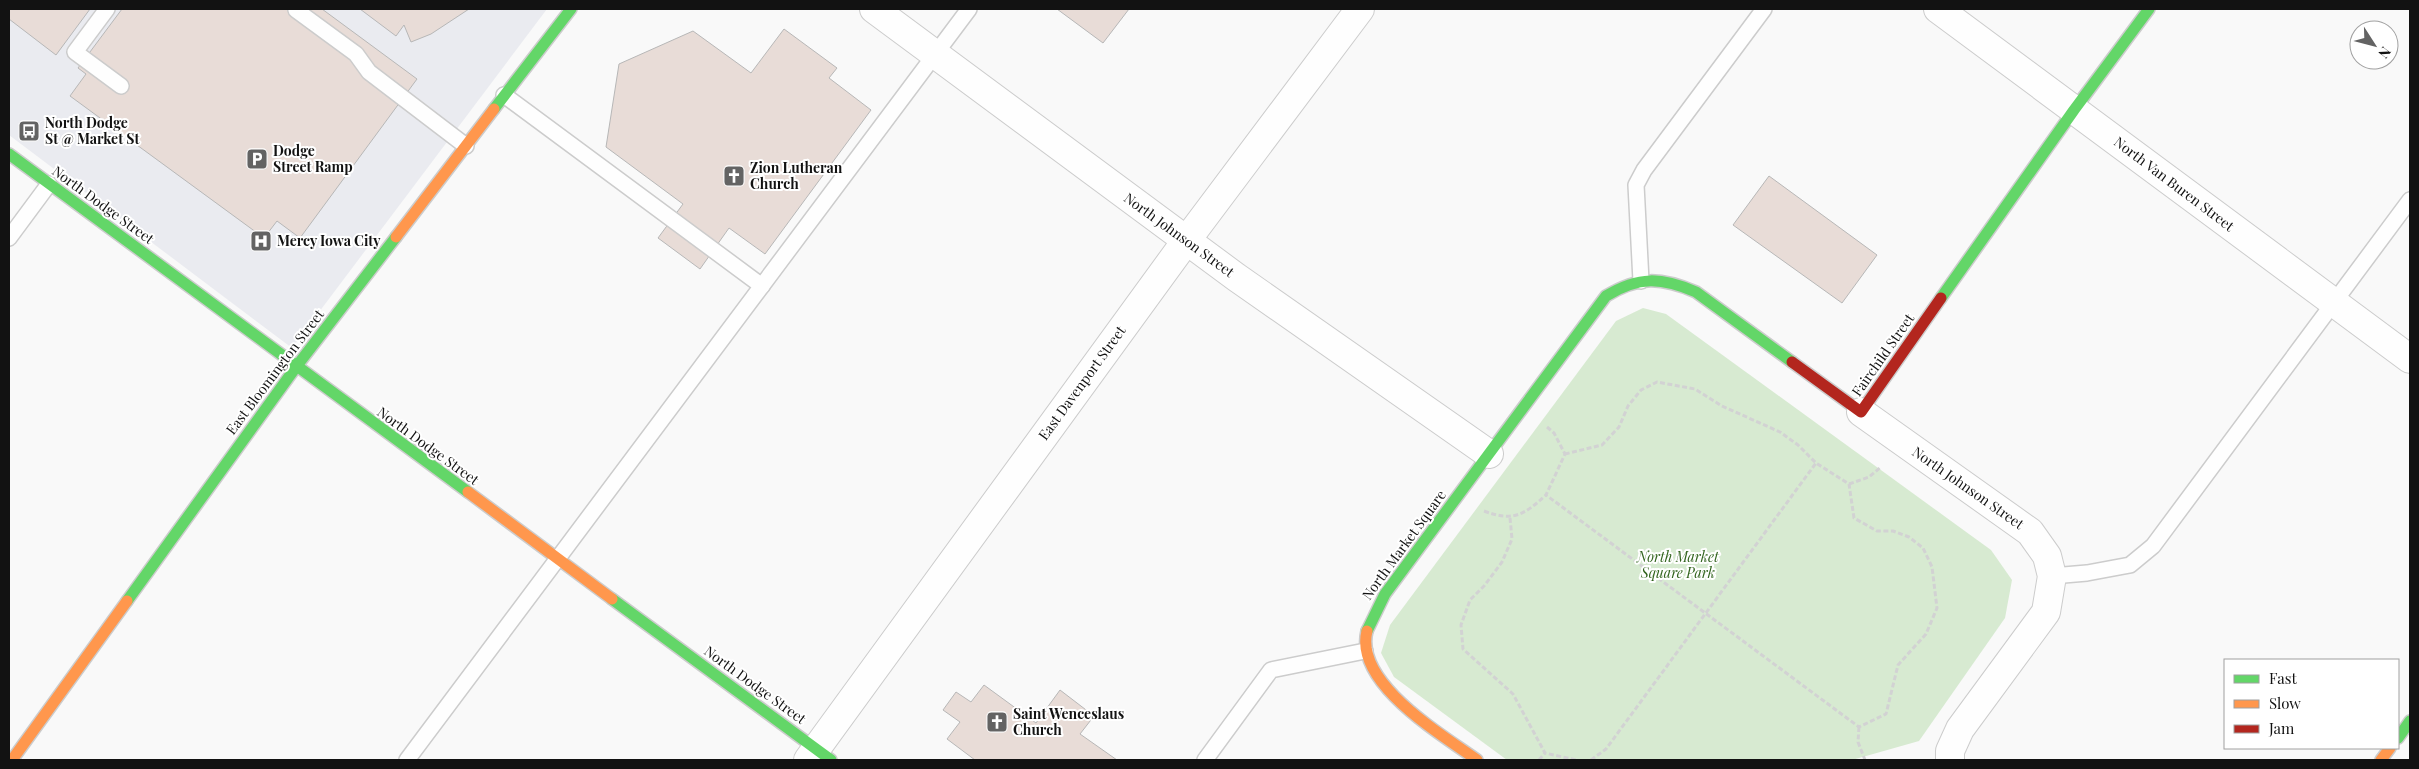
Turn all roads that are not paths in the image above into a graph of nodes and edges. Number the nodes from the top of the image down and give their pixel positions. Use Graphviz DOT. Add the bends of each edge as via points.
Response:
graph roads {
  1 [pos="107,9"];
  2 [pos="571,9"];
  3 [pos="874,9"];
  4 [pos="969,9"];
  5 [pos="1360,9"];
  6 [pos="1764,9"];
  7 [pos="1938,9"];
  8 [pos="2149,9"];
  9 [pos="296,10"];
  10 [pos="935,54"];
  11 [pos="121,86"];
  12 [pos="504,95"];
  13 [pos="2074,110"];
  14 [pos="466,146"];
  15 [pos="9,154"];
  16 [pos="49,184"];
  17 [pos="2410,200"];
  18 [pos="9,238"];
  19 [pos="1186,241"];
  20 [pos="1641,281"];
  21 [pos="762,286"];
  22 [pos="2334,302"];
  23 [pos="2410,359"];
  24 [pos="296,367"];
  25 [pos="1861,412"];
  26 [pos="1489,454"];
  27 [pos="558,559"];
  28 [pos="2052,576"];
  29 [pos="1365,651"];
  30 [pos="2410,720"];
  31 [pos="2399,736"];
  32 [pos="2389,749"];
  33 [pos="819,757"];
  34 [pos="12,760"];
  35 [pos="407,760"];
  36 [pos="1204,760"];
  37 [pos="1477,760"];
  38 [pos="1950,760"];
  39 [pos="2381,760"];
  1 -- 11 [label="lane" via="75,52"];
  2 -- 12 [label="street, East Bloomington Street"];
  3 -- 10 [label="street, North Johnson Street"];
  4 -- 10 [label="lane"];
  5 -- 19 [label="street, East Davenport Street"];
  6 -- 20 [label="lane" via="1636,185"];
  7 -- 13 [label="street, North Van Buren Street"];
  8 -- 13 [label="street, Fairchild Street"];
  9 -- 14 [label="lane" via="356,54 369,72"];
  10 -- 19 [label="street, North Johnson Street"];
  10 -- 21 [label="lane"];
  12 -- 14 [label="street, East Bloomington Street"];
  12 -- 21 [label="lane"];
  13 -- 22 [label="street, North Van Buren Street"];
  13 -- 25 [label="street, Fairchild Street"];
  14 -- 24 [label="street, East Bloomington Street"];
  15 -- 16 [label="street, North Dodge Street"];
  16 -- 18 [label="lane"];
  16 -- 24 [label="street, North Dodge Street"];
  17 -- 22 [label="lane"];
  19 -- 26 [label="street, North Johnson Street"];
  19 -- 33 [label="street, East Davenport Street"];
  20 -- 25 [label="street, Fairchild Street" via="1672,280 1696,292"];
  20 -- 26 [label="street, Fairchild Street" via="1624,284 1606,296"];
  21 -- 27 [label="lane"];
  22 -- 23 [label="street, North Van Buren Street"];
  22 -- 28 [label="lane" via="2153,546 2130,564"];
  24 -- 27 [label="street, North Dodge Street"];
  24 -- 34 [label="street, East Bloomington Street"];
  25 -- 28 [label="street, North Johnson Street" via="2030,532 2046,556"];
  26 -- 29 [label="street, North Market Square" via="1385,594 1368,623"];
  27 -- 33 [label="street, North Dodge Street"];
  27 -- 35 [label="lane"];
  28 -- 38 [label="street, North Johnson Street" via="2046,612 1960,729 1950,751"];
  29 -- 36 [label="lane" via="1271,670"];
  29 -- 37 [label="street, North Market Square" via="1374,675 1391,694"];
  30 -- 31 [label="street"];
  32 -- 39 [label="street"];
}
